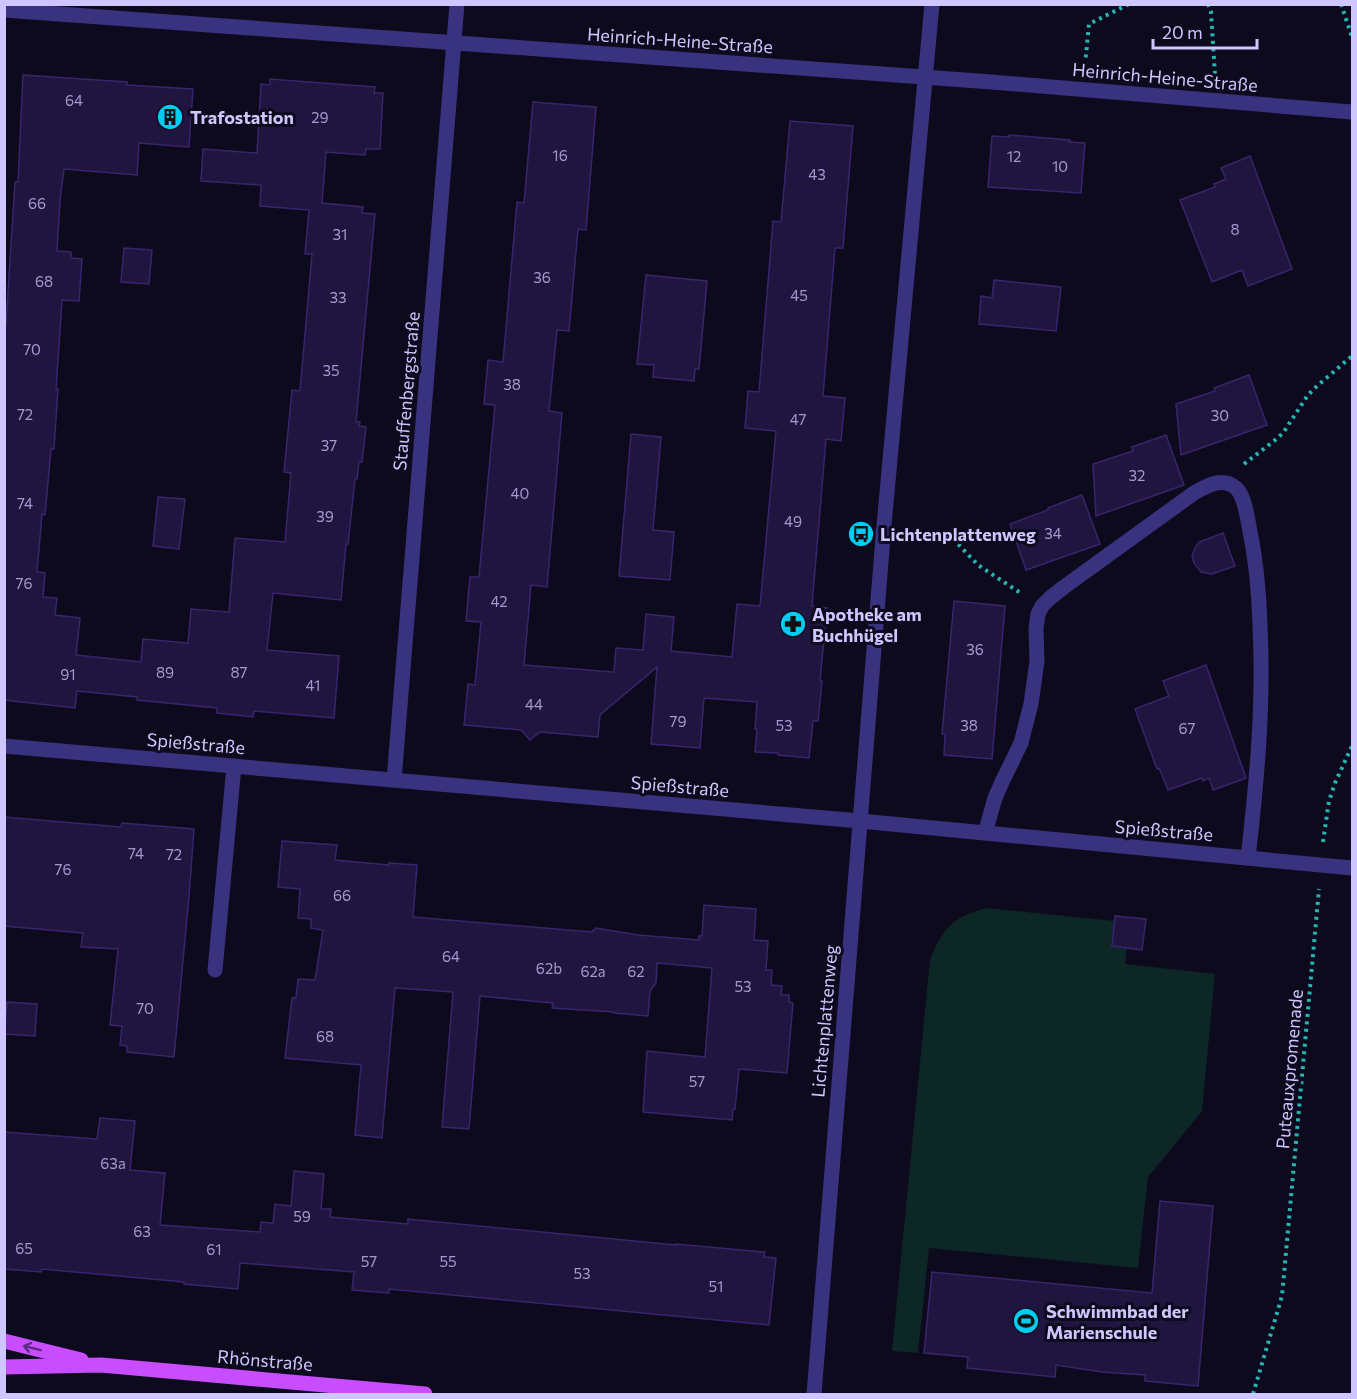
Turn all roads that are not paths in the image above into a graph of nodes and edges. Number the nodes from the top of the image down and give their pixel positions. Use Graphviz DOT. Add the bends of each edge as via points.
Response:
graph roads {
  1 [pos="457,4"];
  2 [pos="932,4"];
  3 [pos="4,10"];
  4 [pos="453,43"];
  5 [pos="926,78"];
  6 [pos="1353,112"];
  7 [pos="4,746"];
  8 [pos="234,766"];
  9 [pos="394,780"];
  10 [pos="860,821"];
  11 [pos="985,833"];
  12 [pos="1248,858"];
  13 [pos="1353,868"];
  14 [pos="215,970"];
  15 [pos="4,1341"];
  16 [pos="101,1365"];
  17 [pos="4,1367"];
  18 [pos="425,1395"];
  19 [pos="814,1395"];
  1 -- 4 [label="street, Stauffenbergstraße"];
  2 -- 5 [label="street, Lichtenplattenweg"];
  3 -- 4 [label="street, Heinrich-Heine-Straße"];
  4 -- 5 [label="street, Heinrich-Heine-Straße"];
  4 -- 9 [label="street, Stauffenbergstraße"];
  5 -- 6 [label="street, Heinrich-Heine-Straße"];
  5 -- 10 [label="street, Lichtenplattenweg"];
  7 -- 8 [label="street, Spießstraße"];
  8 -- 9 [label="street, Spießstraße"];
  8 -- 14 [label="street"];
  9 -- 10 [label="street, Spießstraße"];
  10 -- 11 [label="street, Spießstraße"];
  10 -- 19 [label="street, Lichtenplattenweg"];
  11 -- 12 [label="street, Spießstraße"];
  11 -- 12 [label="street" via="1002,782 1021,743 1032,704 1036,628 1042,606 1194,493 1210,484 1225,482 1237,488 1245,504 1258,581 1261,715"];
  12 -- 13 [label="street, Spießstraße"];
  16 -- 15 [label="main road, Rhönstraße, one-way"];
  16 -- 17 [label="main road, Rhönstraße"];
  16 -- 18 [label="main road, Rhönstraße"];
}
